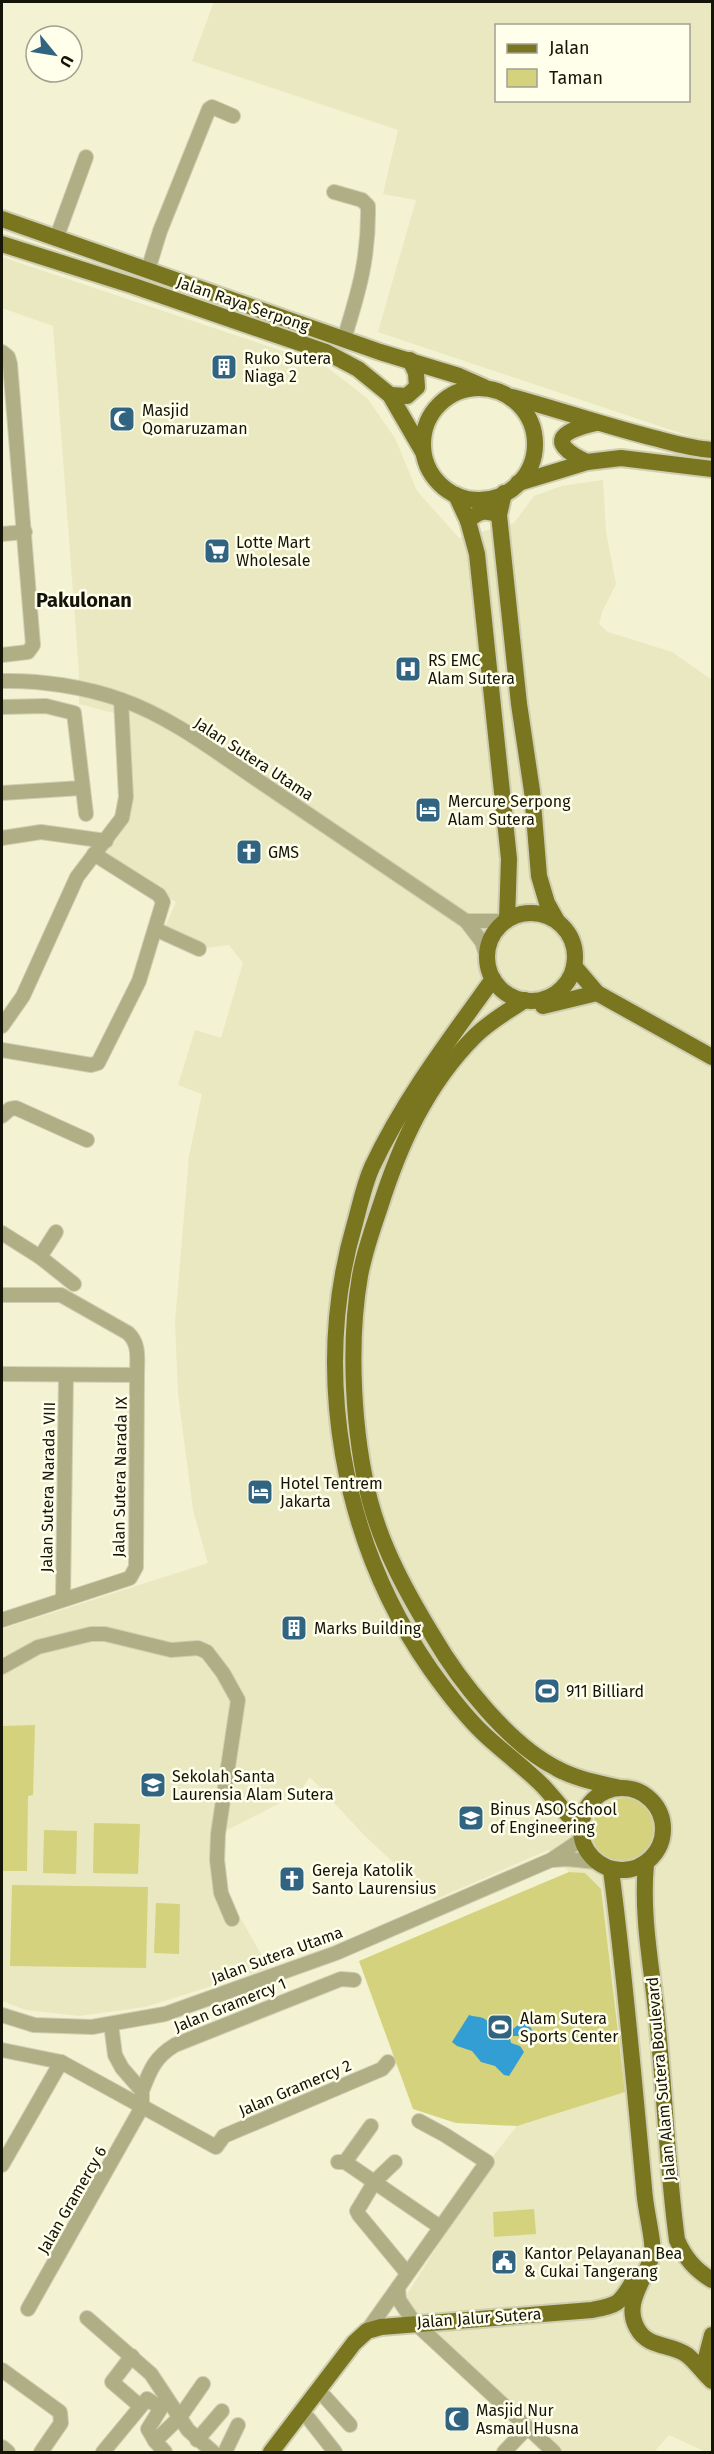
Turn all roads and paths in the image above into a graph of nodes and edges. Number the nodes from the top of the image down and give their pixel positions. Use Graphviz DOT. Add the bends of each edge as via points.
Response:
graph roads {
  1 [pos="233,116"];
  2 [pos="86,157"];
  3 [pos="334,192"];
  4 [pos="2,219"];
  5 [pos="56,238"];
  6 [pos="2,244"];
  7 [pos="148,270"];
  8 [pos="344,339"];
  9 [pos="5,355"];
  10 [pos="410,360"];
  11 [pos="484,387"];
  12 [pos="390,395"];
  13 [pos="508,396"];
  14 [pos="596,423"];
  15 [pos="712,450"];
  16 [pos="423,452"];
  17 [pos="587,462"];
  18 [pos="712,469"];
  19 [pos="518,483"];
  20 [pos="504,494"];
  21 [pos="456,495"];
  22 [pos="499,515"];
  23 [pos="468,521"];
  24 [pos="25,532"];
  25 [pos="2,534"];
  26 [pos="2,655"];
  27 [pos="2,681"];
  28 [pos="121,700"];
  29 [pos="2,707"];
  30 [pos="81,788"];
  31 [pos="2,793"];
  32 [pos="86,814"];
  33 [pos="2,838"];
  34 [pos="105,841"];
  35 [pos="94,854"];
  36 [pos="466,921"];
  37 [pos="506,921"];
  38 [pos="556,921"];
  39 [pos="155,929"];
  40 [pos="200,949"];
  41 [pos="487,958"];
  42 [pos="574,966"];
  43 [pos="493,979"];
  44 [pos="597,993"];
  45 [pos="525,1000"];
  46 [pos="500,1015"];
  47 [pos="2,1026"];
  48 [pos="2,1050"];
  49 [pos="712,1058"];
  50 [pos="2,1116"];
  51 [pos="87,1140"];
  52 [pos="56,1232"];
  53 [pos="2,1233"];
  54 [pos="40,1257"];
  55 [pos="74,1284"];
  56 [pos="2,1295"];
  57 [pos="2,1374"];
  58 [pos="66,1375"];
  59 [pos="137,1375"];
  60 [pos="63,1599"];
  61 [pos="2,1620"];
  62 [pos="2,1667"];
  63 [pos="620,1788"];
  64 [pos="581,1835"];
  65 [pos="551,1860"];
  66 [pos="596,1862"];
  67 [pos="646,1864"];
  68 [pos="611,1870"];
  69 [pos="615,1899"];
  70 [pos="644,1902"];
  71 [pos="232,1919"];
  72 [pos="354,1980"];
  73 [pos="2,2014"];
  74 [pos="111,2024"];
  75 [pos="2,2050"];
  76 [pos="61,2062"];
  77 [pos="388,2062"];
  78 [pos="142,2091"];
  79 [pos="142,2107"];
  80 [pos="419,2121"];
  81 [pos="371,2126"];
  82 [pos="395,2162"];
  83 [pos="2,2165"];
  84 [pos="375,2181"];
  85 [pos="440,2227"];
  86 [pos="651,2258"];
  87 [pos="407,2273"];
  88 [pos="712,2280"];
  89 [pos="398,2288"];
  90 [pos="28,2309"];
  91 [pos="592,2310"];
  92 [pos="87,2318"];
  93 [pos="408,2324"];
  94 [pos="637,2330"];
  95 [pos="367,2331"];
  96 [pos="712,2335"];
  97 [pos="132,2356"];
  98 [pos="2,2370"];
  99 [pos="712,2374"];
  100 [pos="712,2381"];
  101 [pos="203,2384"];
  102 [pos="325,2397"];
  103 [pos="140,2406"];
  104 [pos="222,2410"];
  105 [pos="180,2417"];
  106 [pos="309,2419"];
  107 [pos="238,2425"];
  108 [pos="350,2425"];
  109 [pos="527,2428"];
  110 [pos="197,2440"];
  111 [pos="155,2441"];
  112 [pos="2,2447"];
  113 [pos="9,2452"];
  114 [pos="41,2452"];
  115 [pos="103,2452"];
  116 [pos="165,2452"];
  117 [pos="213,2452"];
  118 [pos="225,2452"];
  119 [pos="271,2452"];
  120 [pos="283,2452"];
  121 [pos="335,2452"];
  122 [pos="504,2452"];
  123 [pos="554,2452"];
  1 -- 7 [label="street" via="212,107 208,109"];
  2 -- 5 [label="street"];
  3 -- 8 [label="street" via="362,200 368,206 369,242"];
  4 -- 5 [label="main road, Jalan Raya Serpong"];
  5 -- 7 [label="main road, Jalan Raya Serpong"];
  6 -- 12 [label="main road, Jalan Raya Serpong" via="326,352 358,369"];
  7 -- 8 [label="main road, Jalan Raya Serpong"];
  8 -- 10 [label="main road, Jalan Raya Serpong"];
  9 -- 24 [label="street"];
  10 -- 11 [label="main road, Jalan Raya Serpong"];
  10 -- 12 [label="main road" via="417,387 407,396"];
  11 -- 13 [label="main road"];
  11 -- 16 [label="main road" via="451,394 438,405 426,427"];
  12 -- 16 [label="main road, Jalan Raya Serpong"];
  13 -- 14 [label="main road"];
  13 -- 19 [label="main road" via="526,413 534,437 534,454"];
  14 -- 15 [label="main road"];
  14 -- 17 [label="main road" via="569,430 562,441 568,453"];
  16 -- 21 [label="main road" via="434,478"];
  17 -- 18 [label="main road" via="621,458"];
  17 -- 19 [label="main road"];
  19 -- 20 [label="main road"];
  20 -- 21 [label="main road" via="480,500"];
  20 -- 22 [label="main road"];
  21 -- 23 [label="main road"];
  22 -- 23 [label="main road" via="482,511"];
  22 -- 38 [label="main road" via="532,791 538,876"];
  23 -- 37 [label="main road" via="477,554 510,859"];
  24 -- 25 [label="street"];
  24 -- 26 [label="street" via="32,650"];
  27 -- 28 [label="street, Jalan Sutera Utama" via="44,683"];
  28 -- 34 [label="street" via="125,808"];
  28 -- 36 [label="street, Jalan Sutera Utama" via="148,711 211,749"];
  29 -- 30 [label="street" via="46,706 74,713"];
  30 -- 31 [label="street"];
  30 -- 32 [label="street"];
  33 -- 34 [label="street" via="41,832"];
  34 -- 35 [label="street"];
  35 -- 39 [label="street" via="159,895 163,902"];
  35 -- 47 [label="street" via="77,877 18,1004"];
  36 -- 37 [label="street"];
  36 -- 41 [label="street, Jalan Sutera Utama" via="482,942"];
  37 -- 38 [label="main road" via="532,913"];
  37 -- 41 [label="main road" via="492,938"];
  38 -- 42 [label="main road" via="572,941"];
  39 -- 40 [label="street"];
  39 -- 48 [label="street" via="139,981 98,1063"];
  41 -- 43 [label="main road"];
  42 -- 44 [label="main road"];
  42 -- 45 [label="main road" via="556,992 538,1000"];
  43 -- 45 [label="main road" via="513,997"];
  43 -- 64 [label="main road" via="424,1074 398,1116 368,1180 346,1252 338,1314 335,1365 341,1443 351,1495 373,1562 411,1640 479,1729 543,1786"];
  44 -- 46 [label="main road"];
  44 -- 49 [label="main road"];
  45 -- 46 [label="main road"];
  46 -- 63 [label="main road" via="475,1036 424,1100 404,1139 369,1240 354,1325 360,1446 370,1501 387,1550 408,1595 466,1688 519,1742 556,1768"];
  50 -- 51 [label="street" via="16,1108"];
  52 -- 54 [label="street"];
  53 -- 54 [label="street"];
  54 -- 55 [label="street"];
  56 -- 59 [label="street, Jalan Sutera Narada IX" via="54,1294 70,1298 134,1339"];
  57 -- 58 [label="street"];
  58 -- 59 [label="street"];
  58 -- 60 [label="street, Jalan Sutera Narada VIII"];
  59 -- 60 [label="street, Jalan Sutera Narada IX" via="135,1567 130,1578"];
  60 -- 61 [label="street"];
  62 -- 71 [label="street" via="38,1647 91,1634 171,1650 198,1648 207,1652 238,1700 217,1860 221,1893"];
  63 -- 64 [label="main road" via="608,1790 588,1806 582,1818"];
  63 -- 67 [label="main road" via="649,1797 664,1823 657,1853"];
  64 -- 65 [label="street, Jalan Sutera Utama"];
  64 -- 66 [label="main road" via="587,1852"];
  65 -- 66 [label="street, Jalan Sutera Utama"];
  65 -- 74 [label="street, Jalan Sutera Utama" via="336,1953 165,2014"];
  66 -- 68 [label="main road"];
  67 -- 68 [label="main road" via="629,1871"];
  67 -- 70 [label="main road, Jalan Alam Sutera Boulevard"];
  68 -- 69 [label="main road, Jalan Alam Sutera Boulevard"];
  69 -- 70 [label="main road" via="621,1881 626,1878 633,1880"];
  69 -- 86 [label="main road, Jalan Alam Sutera Boulevard"];
  70 -- 88 [label="main road, Jalan Alam Sutera Boulevard" via="677,2240 684,2256"];
  72 -- 78 [label="street, Jalan Gramercy 1" via="341,1978 175,2045 151,2065"];
  73 -- 74 [label="street, Jalan Sutera Utama" via="34,2025"];
  74 -- 78 [label="street" via="115,2055"];
  75 -- 76 [label="street"];
  76 -- 79 [label="street"];
  76 -- 83 [label="street"];
  77 -- 79 [label="street, Jalan Gramercy 2" via="382,2069 224,2136 216,2147"];
  78 -- 79 [label="street"];
  79 -- 90 [label="street, Jalan Gramercy 6"];
  80 -- 85 [label="street" via="487,2162"];
  81 -- 84 [label="street" via="341,2162"];
  82 -- 84 [label="street"];
  84 -- 85 [label="street"];
  84 -- 87 [label="street" via="357,2213"];
  85 -- 87 [label="street"];
  86 -- 91 [label="main road, Jalan Jalur Sutera" via="620,2302"];
  86 -- 94 [label="main road" via="631,2306"];
  87 -- 89 [label="street"];
  89 -- 93 [label="street"];
  89 -- 95 [label="street"];
  91 -- 93 [label="main road, Jalan Jalur Sutera"];
  91 -- 94 [label="main road, Jalan Jalur Sutera" via="624,2318"];
  92 -- 97 [label="street"];
  93 -- 95 [label="main road, Jalan Jalur Sutera"];
  93 -- 102 [label="main road" via="378,2334 367,2343"];
  93 -- 109 [label="street"];
  94 -- 100 [label="main road, Jalan Jalur Sutera" via="653,2344 677,2349 688,2356"];
  95 -- 119 [label="main road"];
  96 -- 99 [label="main road" via="706,2358"];
  97 -- 103 [label="street" via="112,2382"];
  97 -- 105 [label="street" via="151,2374"];
  98 -- 114 [label="street" via="60,2412 61,2423"];
  101 -- 105 [label="street"];
  102 -- 106 [label="main road"];
  102 -- 108 [label="street"];
  103 -- 111 [label="street" via="148,2399 161,2408 148,2429"];
  103 -- 115 [label="street"];
  104 -- 110 [label="street"];
  105 -- 110 [label="street"];
  105 -- 111 [label="street"];
  106 -- 120 [label="main road"];
  106 -- 121 [label="street"];
  107 -- 118 [label="street"];
  109 -- 122 [label="street"];
  109 -- 123 [label="street"];
  110 -- 117 [label="street"];
  111 -- 116 [label="street"];
  112 -- 113 [label="street"];
}
